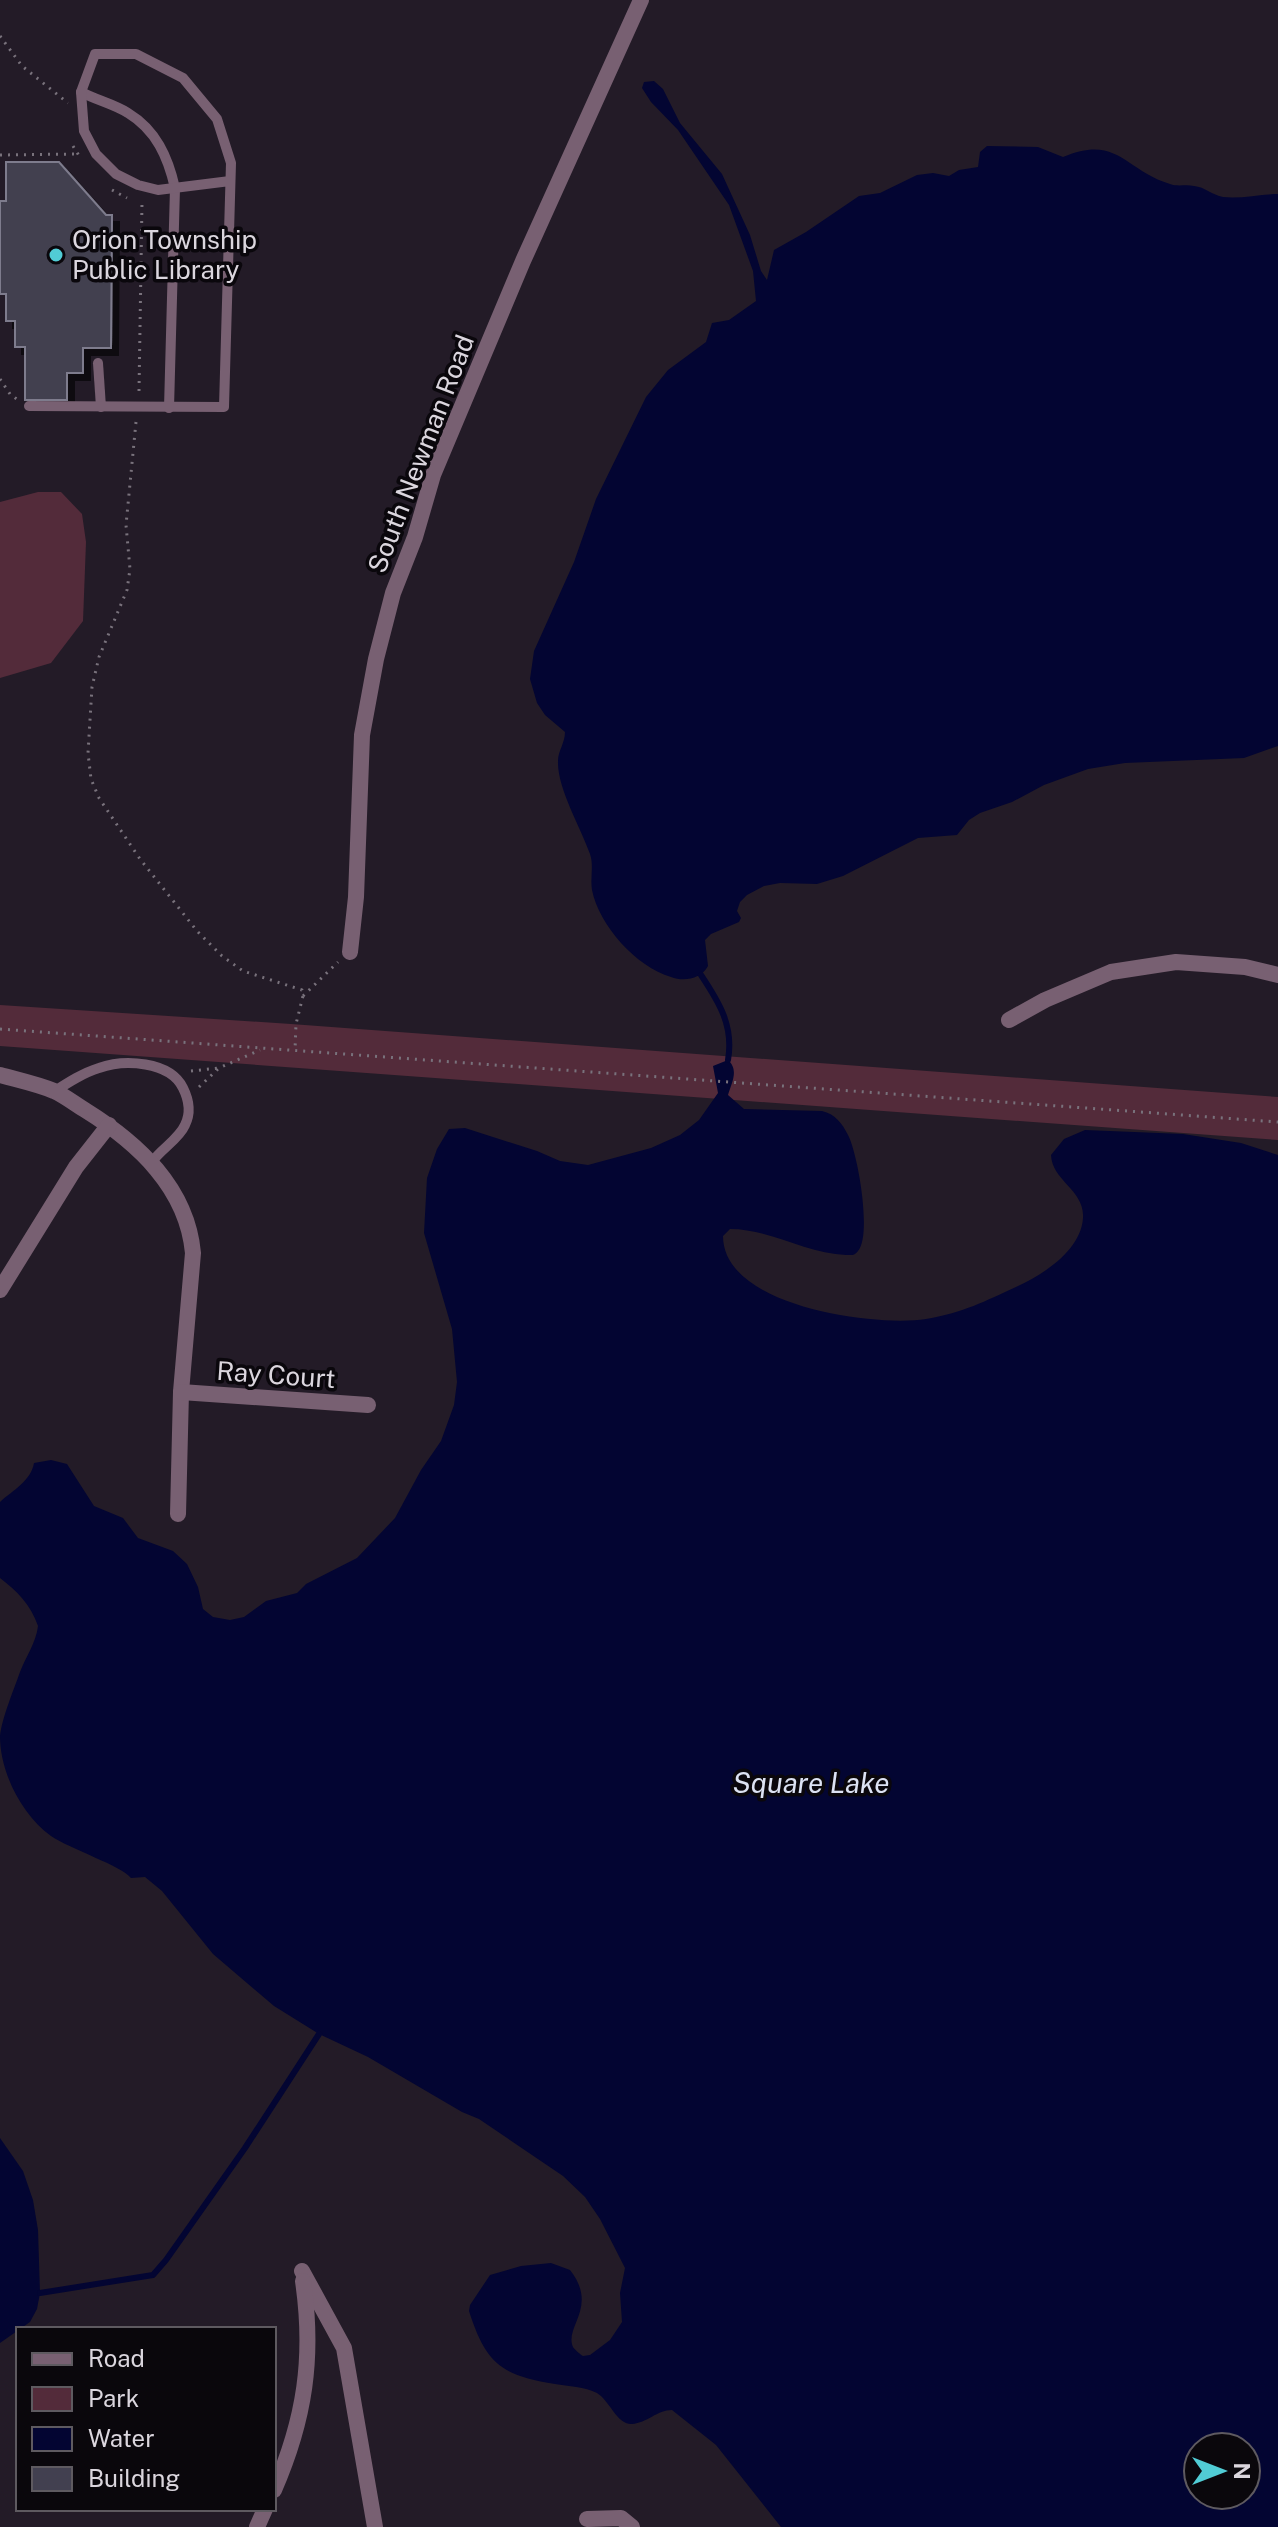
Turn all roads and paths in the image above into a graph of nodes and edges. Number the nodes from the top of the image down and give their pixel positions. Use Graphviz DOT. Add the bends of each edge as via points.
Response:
graph roads {
  1 [pos="641,0"];
  2 [pos="0,36"];
  3 [pos="81,92"];
  4 [pos="69,105"];
  5 [pos="72,142"];
  6 [pos="76,154"];
  7 [pos="0,155"];
  8 [pos="88,167"];
  9 [pos="230,181"];
  10 [pos="106,184"];
  11 [pos="175,188"];
  12 [pos="128,198"];
  13 [pos="142,198"];
  14 [pos="98,363"];
  15 [pos="0,379"];
  16 [pos="29,406"];
  17 [pos="101,407"];
  18 [pos="137,407"];
  19 [pos="169,408"];
  20 [pos="350,952"];
  21 [pos="1278,975"];
  22 [pos="303,996"];
  23 [pos="1009,1020"];
  24 [pos="0,1029"];
  25 [pos="263,1048"];
  26 [pos="295,1050"];
  27 [pos="219,1068"];
  28 [pos="172,1073"];
  29 [pos="0,1075"];
  30 [pos="55,1091"];
  31 [pos="187,1099"];
  32 [pos="1278,1122"];
  33 [pos="109,1125"];
  34 [pos="152,1162"];
  35 [pos="0,1290"];
  36 [pos="181,1392"];
  37 [pos="368,1405"];
  38 [pos="178,1514"];
  39 [pos="276,2485"];
  40 [pos="587,2519"];
  41 [pos="375,2527"];
  42 [pos="632,2527"];
  1 -- 20 [label="street, South Newman Road" via="439,461 393,593 362,735"];
  2 -- 4 [label="path" via="22,66"];
  3 -- 9 [label="lane" via="95,54 136,54 183,78 217,119 231,163"];
  3 -- 11 [label="lane" via="127,112 150,130 163,150"];
  3 -- 11 [label="lane" via="84,131 96,154 116,174 138,185"];
  5 -- 6 [label="path"];
  6 -- 7 [label="path"];
  6 -- 8 [label="path"];
  9 -- 11 [label="lane"];
  9 -- 19 [label="lane" via="224,407"];
  10 -- 12 [label="path"];
  11 -- 19 [label="lane"];
  13 -- 18 [label="path"];
  14 -- 17 [label="lane"];
  15 -- 16 [label="path" via="10,394"];
  16 -- 17 [label="lane"];
  17 -- 18 [label="lane"];
  18 -- 19 [label="lane"];
  18 -- 22 [label="path" via="126,525 130,569 92,687 91,779 140,859 197,931 222,956 254,975 299,988"];
  20 -- 22 [label="path"];
  21 -- 23 [label="street" via="1176,962 1111,972"];
  22 -- 26 [label="path"];
  24 -- 25 [label="path"];
  25 -- 26 [label="path"];
  25 -- 27 [label="path"];
  26 -- 32 [label="path"];
  27 -- 28 [label="path"];
  27 -- 31 [label="path"];
  28 -- 30 [label="lane" via="141,1064 102,1066"];
  28 -- 31 [label="lane"];
  29 -- 30 [label="street"];
  30 -- 33 [label="street"];
  31 -- 34 [label="lane" via="183,1129"];
  33 -- 34 [label="street"];
  33 -- 35 [label="street" via="76,1167"];
  34 -- 36 [label="street" via="171,1188 191,1233"];
  36 -- 37 [label="street, Ray Court"];
  36 -- 38 [label="street"];
  39 -- 41 [label="street" via="306,2384 309,2324 302,2271 344,2348"];
  40 -- 42 [label="street" via="621,2518"];
}
